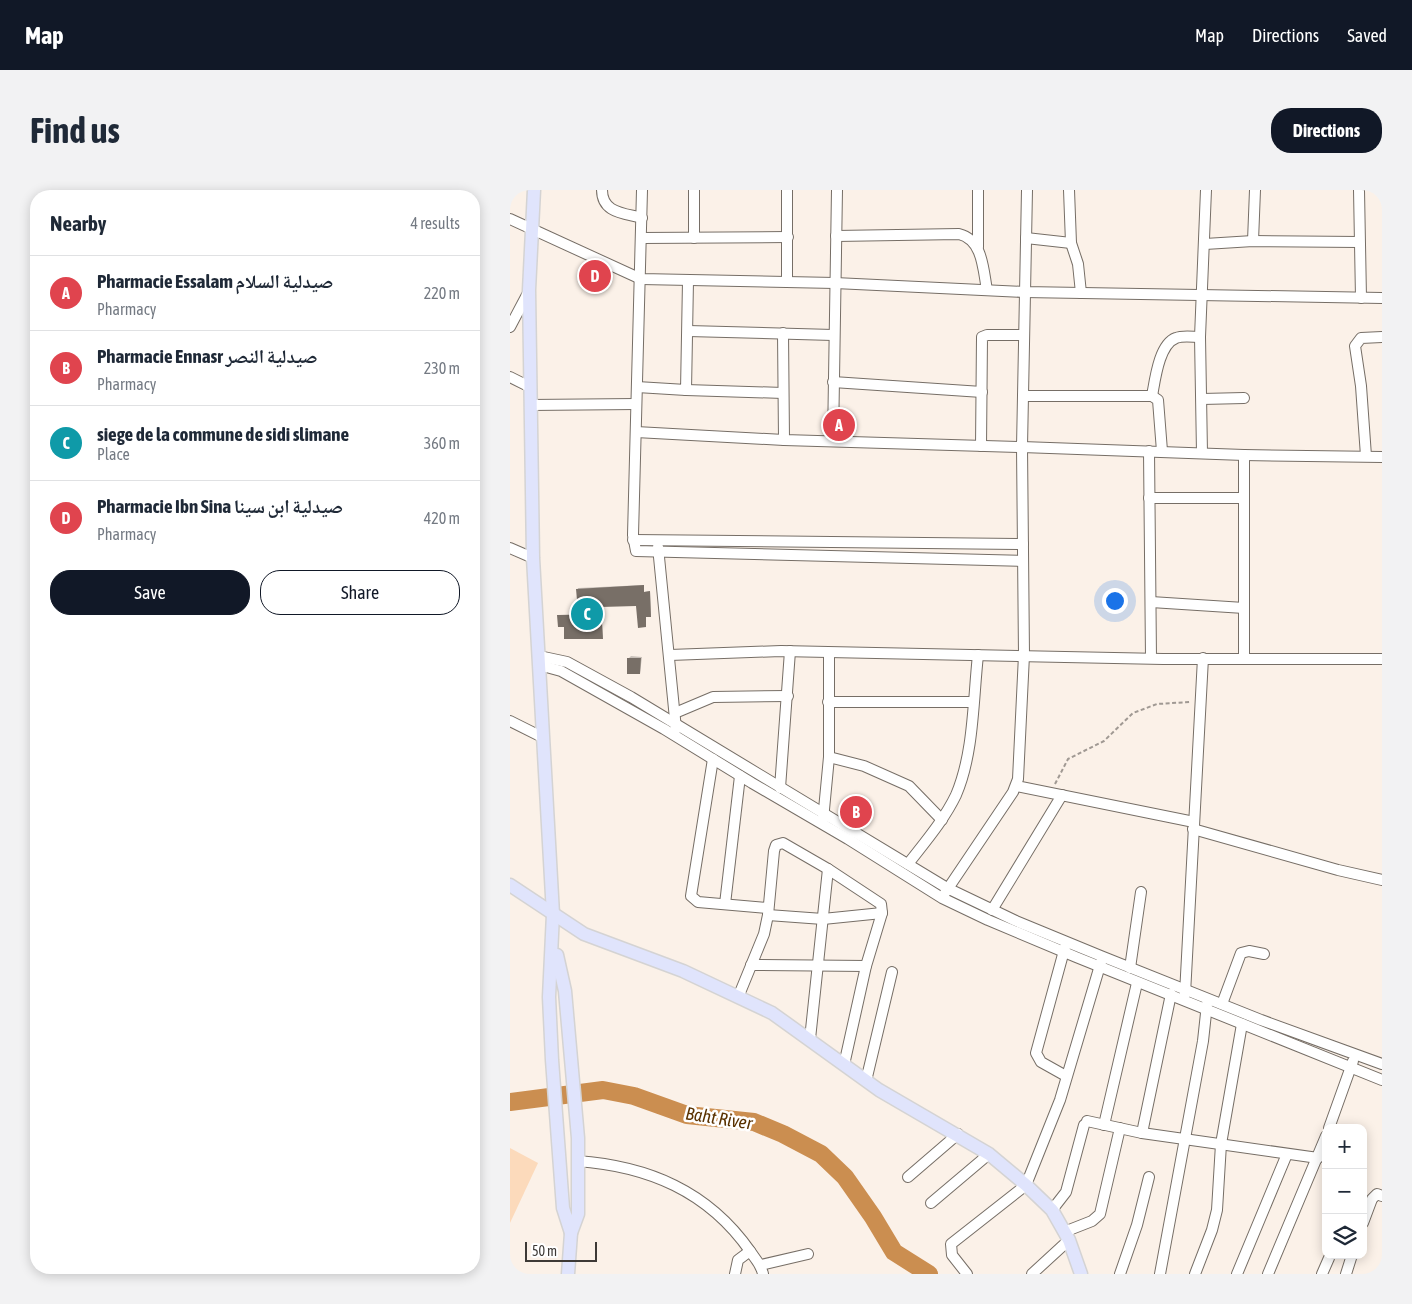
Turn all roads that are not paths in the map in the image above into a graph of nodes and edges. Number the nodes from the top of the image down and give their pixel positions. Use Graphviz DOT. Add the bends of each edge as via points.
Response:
graph roads {
  1 [pos="534,190"];
  2 [pos="602,190"];
  3 [pos="642,190"];
  4 [pos="694,190"];
  5 [pos="787,190"];
  6 [pos="837,190"];
  7 [pos="978,190"];
  8 [pos="1027,190"];
  9 [pos="1069,190"];
  10 [pos="1206,190"];
  11 [pos="1255,190"];
  12 [pos="1359,190"];
  13 [pos="642,218"];
  14 [pos="510,219"];
  15 [pos="533,229"];
  16 [pos="788,236"];
  17 [pos="836,236"];
  18 [pos="642,238"];
  19 [pos="694,238"];
  20 [pos="1026,238"];
  21 [pos="1253,241"];
  22 [pos="1359,242"];
  23 [pos="1071,244"];
  24 [pos="1205,244"];
  25 [pos="978,246"];
  26 [pos="641,279"];
  27 [pos="688,281"];
  28 [pos="787,282"];
  29 [pos="835,283"];
  30 [pos="529,290"];
  31 [pos="987,290"];
  32 [pos="1024,292"];
  33 [pos="1081,293"];
  34 [pos="1202,295"];
  35 [pos="1361,298"];
  36 [pos="1382,298"];
  37 [pos="510,327"];
  38 [pos="688,331"];
  39 [pos="783,333"];
  40 [pos="833,335"];
  41 [pos="1024,335"];
  42 [pos="1200,337"];
  43 [pos="1382,337"];
  44 [pos="510,377"];
  45 [pos="833,382"];
  46 [pos="530,387"];
  47 [pos="637,387"];
  48 [pos="686,390"];
  49 [pos="982,392"];
  50 [pos="783,393"];
  51 [pos="1023,396"];
  52 [pos="1152,396"];
  53 [pos="1244,398"];
  54 [pos="1202,399"];
  55 [pos="636,404"];
  56 [pos="530,405"];
  57 [pos="636,432"];
  58 [pos="784,440"];
  59 [pos="833,441"];
  60 [pos="981,446"];
  61 [pos="1022,447"];
  62 [pos="1149,451"];
  63 [pos="1162,451"];
  64 [pos="1202,453"];
  65 [pos="1244,455"];
  66 [pos="1366,456"];
  67 [pos="1382,457"];
  68 [pos="1150,498"];
  69 [pos="1244,498"];
  70 [pos="633,540"];
  71 [pos="658,540"];
  72 [pos="714,541"];
  73 [pos="827,543"];
  74 [pos="1023,544"];
  75 [pos="510,548"];
  76 [pos="659,553"];
  77 [pos="713,553"];
  78 [pos="826,556"];
  79 [pos="533,558"];
  80 [pos="1023,561"];
  81 [pos="1151,602"];
  82 [pos="1244,608"];
  83 [pos="790,652"];
  84 [pos="829,653"];
  85 [pos="670,655"];
  86 [pos="978,655"];
  87 [pos="1024,655"];
  88 [pos="1151,658"];
  89 [pos="1202,658"];
  90 [pos="1244,659"];
  91 [pos="539,660"];
  92 [pos="1382,660"];
  93 [pos="788,696"];
  94 [pos="828,702"];
  95 [pos="973,702"];
  96 [pos="675,713"];
  97 [pos="510,721"];
  98 [pos="676,724"];
  99 [pos="677,737"];
  100 [pos="544,738"];
  101 [pos="829,757"];
  102 [pos="713,759"];
  103 [pos="740,776"];
  104 [pos="1016,786"];
  105 [pos="780,788"];
  106 [pos="1062,795"];
  107 [pos="823,820"];
  108 [pos="942,820"];
  109 [pos="1193,826"];
  110 [pos="908,864"];
  111 [pos="828,869"];
  112 [pos="1382,880"];
  113 [pos="510,885"];
  114 [pos="1141,892"];
  115 [pos="945,893"];
  116 [pos="725,904"];
  117 [pos="992,910"];
  118 [pos="768,912"];
  119 [pos="882,913"];
  120 [pos="554,914"];
  121 [pos="823,918"];
  122 [pos="1016,920"];
  123 [pos="1011,930"];
  124 [pos="554,943"];
  125 [pos="1065,947"];
  126 [pos="1264,954"];
  127 [pos="1101,962"];
  128 [pos="751,965"];
  129 [pos="818,966"];
  130 [pos="866,966"];
  131 [pos="1130,968"];
  132 [pos="892,972"];
  133 [pos="1137,982"];
  134 [pos="1171,994"];
  135 [pos="1185,994"];
  136 [pos="739,995"];
  137 [pos="1208,1004"];
  138 [pos="1222,1004"];
  139 [pos="1242,1024"];
  140 [pos="810,1039"];
  141 [pos="1356,1053"];
  142 [pos="844,1064"];
  143 [pos="1382,1064"];
  144 [pos="1351,1066"];
  145 [pos="1066,1076"];
  146 [pos="1382,1080"];
  147 [pos="866,1081"];
  148 [pos="1330,1124"];
  149 [pos="1104,1125"];
  150 [pos="1120,1128"];
  151 [pos="1142,1133"];
  152 [pos="958,1134"];
  153 [pos="1185,1139"];
  154 [pos="1221,1144"];
  155 [pos="1322,1147"];
  156 [pos="989,1154"];
  157 [pos="1287,1154"];
  158 [pos="1318,1158"];
  159 [pos="577,1161"];
  160 [pos="908,1177"];
  161 [pos="1149,1177"];
  162 [pos="1026,1185"];
  163 [pos="1382,1196"];
  164 [pos="931,1202"];
  165 [pos="1052,1210"];
  166 [pos="1366,1214"];
  167 [pos="571,1233"];
  168 [pos="1067,1236"];
  169 [pos="750,1251"];
  170 [pos="808,1254"];
  171 [pos="1329,1259"];
  172 [pos="1351,1259"];
  173 [pos="762,1269"];
  174 [pos="568,1274"];
  175 [pos="735,1274"];
  176 [pos="967,1274"];
  177 [pos="1032,1274"];
  178 [pos="1081,1274"];
  179 [pos="1120,1274"];
  180 [pos="1160,1274"];
  181 [pos="1195,1274"];
  182 [pos="1236,1274"];
  183 [pos="1268,1274"];
  184 [pos="1322,1274"];
  185 [pos="1346,1274"];
  1 -- 15 [label="main road"];
  2 -- 13 [label="street" via="609,208"];
  3 -- 13 [label="street"];
  4 -- 19 [label="street"];
  5 -- 16 [label="street"];
  6 -- 17 [label="street"];
  7 -- 25 [label="street"];
  8 -- 20 [label="street"];
  9 -- 23 [label="street"];
  10 -- 24 [label="street"];
  11 -- 21 [label="street"];
  12 -- 22 [label="street"];
  13 -- 18 [label="street"];
  14 -- 15 [label="street"];
  15 -- 26 [label="street"];
  15 -- 30 [label="main road"];
  16 -- 19 [label="street"];
  16 -- 28 [label="street"];
  17 -- 25 [label="street" via="959,234 969,237"];
  17 -- 29 [label="street"];
  18 -- 19 [label="street"];
  18 -- 26 [label="street"];
  20 -- 23 [label="street"];
  20 -- 32 [label="street"];
  21 -- 22 [label="street"];
  21 -- 24 [label="street"];
  22 -- 35 [label="street"];
  23 -- 33 [label="street" via="1078,264"];
  24 -- 34 [label="street"];
  25 -- 31 [label="street"];
  26 -- 27 [label="street"];
  26 -- 47 [label="street"];
  27 -- 28 [label="street"];
  27 -- 38 [label="street"];
  28 -- 29 [label="street"];
  29 -- 31 [label="street"];
  29 -- 40 [label="street"];
  30 -- 37 [label="street"];
  30 -- 46 [label="main road"];
  31 -- 32 [label="street"];
  32 -- 33 [label="street"];
  32 -- 41 [label="street"];
  33 -- 34 [label="street"];
  34 -- 35 [label="street"];
  34 -- 42 [label="street"];
  35 -- 36 [label="street"];
  38 -- 39 [label="street"];
  38 -- 48 [label="street"];
  39 -- 40 [label="street"];
  39 -- 50 [label="street"];
  40 -- 45 [label="street"];
  41 -- 49 [label="street" via="982,337"];
  41 -- 51 [label="street"];
  42 -- 52 [label="street" via="1176,338 1166,345"];
  42 -- 54 [label="street"];
  43 -- 66 [label="street" via="1361,338 1355,346"];
  44 -- 46 [label="street"];
  45 -- 49 [label="street"];
  45 -- 59 [label="street"];
  46 -- 56 [label="main road"];
  47 -- 48 [label="street"];
  47 -- 55 [label="street"];
  48 -- 50 [label="street"];
  49 -- 60 [label="street"];
  50 -- 58 [label="street"];
  51 -- 52 [label="street"];
  51 -- 61 [label="street"];
  52 -- 63 [label="street" via="1158,400"];
  53 -- 54 [label="street"];
  54 -- 64 [label="street"];
  55 -- 56 [label="street"];
  55 -- 57 [label="street"];
  56 -- 79 [label="main road"];
  57 -- 58 [label="street"];
  57 -- 70 [label="street"];
  58 -- 59 [label="street"];
  59 -- 60 [label="street"];
  60 -- 61 [label="street"];
  61 -- 62 [label="street"];
  61 -- 74 [label="street"];
  62 -- 63 [label="street"];
  62 -- 68 [label="street"];
  63 -- 64 [label="street"];
  64 -- 65 [label="street"];
  65 -- 66 [label="street"];
  65 -- 69 [label="street"];
  66 -- 67 [label="street"];
  68 -- 69 [label="street"];
  68 -- 81 [label="street"];
  69 -- 82 [label="street"];
  70 -- 71 [label="street"];
  70 -- 76 [label="street" via="636,551"];
  71 -- 72 [label="street"];
  71 -- 76 [label="street"];
  72 -- 73 [label="street"];
  72 -- 77 [label="street"];
  73 -- 74 [label="street"];
  73 -- 78 [label="street"];
  74 -- 80 [label="street"];
  75 -- 79 [label="street"];
  76 -- 77 [label="street"];
  76 -- 85 [label="street"];
  77 -- 78 [label="street"];
  78 -- 80 [label="street"];
  79 -- 91 [label="main road"];
  80 -- 87 [label="street"];
  81 -- 82 [label="street"];
  81 -- 88 [label="street"];
  82 -- 90 [label="street"];
  83 -- 84 [label="street"];
  83 -- 85 [label="street"];
  83 -- 93 [label="street"];
  84 -- 86 [label="street"];
  84 -- 94 [label="street"];
  85 -- 96 [label="street"];
  86 -- 87 [label="street"];
  86 -- 95 [label="street"];
  87 -- 88 [label="street"];
  87 -- 104 [label="street" via="1020,769"];
  88 -- 89 [label="street"];
  89 -- 90 [label="street"];
  89 -- 109 [label="street"];
  90 -- 92 [label="street"];
  91 -- 98 [label="street" via="556,658 574,666"];
  91 -- 99 [label="street"];
  91 -- 100 [label="main road"];
  93 -- 96 [label="street" via="713,697"];
  93 -- 105 [label="street"];
  94 -- 95 [label="street"];
  94 -- 101 [label="street"];
  95 -- 108 [label="street" via="962,778"];
  96 -- 98 [label="street"];
  97 -- 100 [label="street"];
  98 -- 99 [label="street"];
  98 -- 105 [label="street"];
  99 -- 102 [label="street"];
  100 -- 120 [label="main road"];
  101 -- 107 [label="street"];
  101 -- 108 [label="street" via="864,766 908,786"];
  102 -- 103 [label="street"];
  102 -- 116 [label="street" via="691,893 698,902"];
  103 -- 107 [label="street"];
  103 -- 116 [label="street"];
  104 -- 106 [label="street"];
  104 -- 115 [label="street"];
  105 -- 107 [label="street"];
  106 -- 109 [label="street"];
  106 -- 117 [label="street"];
  107 -- 110 [label="street"];
  107 -- 115 [label="street"];
  108 -- 110 [label="street"];
  109 -- 112 [label="street"];
  109 -- 135 [label="street"];
  110 -- 115 [label="street"];
  111 -- 118 [label="street" via="793,848 778,844 774,851"];
  111 -- 119 [label="street" via="879,901"];
  111 -- 121 [label="street"];
  113 -- 120 [label="main road"];
  114 -- 131 [label="street"];
  115 -- 117 [label="street"];
  115 -- 123 [label="street"];
  116 -- 118 [label="street"];
  117 -- 122 [label="street"];
  118 -- 121 [label="street"];
  118 -- 128 [label="street" via="764,934"];
  119 -- 121 [label="street"];
  119 -- 130 [label="street"];
  120 -- 124 [label="main road"];
  120 -- 136 [label="main road" via="584,934"];
  121 -- 129 [label="street"];
  122 -- 123 [label="street"];
  122 -- 125 [label="street"];
  123 -- 125 [label="street"];
  124 -- 159 [label="main road" via="565,991 578,1138"];
  124 -- 167 [label="main road" via="549,997 552,1060 563,1208"];
  125 -- 127 [label="street"];
  125 -- 145 [label="street" via="1036,1053 1041,1062"];
  126 -- 138 [label="street" via="1241,953"];
  127 -- 131 [label="street"];
  127 -- 133 [label="street"];
  127 -- 145 [label="street"];
  128 -- 129 [label="street"];
  128 -- 136 [label="street"];
  129 -- 130 [label="street"];
  129 -- 140 [label="street"];
  130 -- 142 [label="street"];
  131 -- 135 [label="street"];
  132 -- 147 [label="street"];
  133 -- 134 [label="street"];
  133 -- 149 [label="street"];
  134 -- 135 [label="street"];
  134 -- 151 [label="street"];
  135 -- 137 [label="street"];
  136 -- 140 [label="main road"];
  137 -- 138 [label="street"];
  137 -- 139 [label="street"];
  137 -- 153 [label="street"];
  138 -- 141 [label="street"];
  139 -- 144 [label="street"];
  139 -- 154 [label="street"];
  140 -- 142 [label="main road"];
  141 -- 143 [label="street"];
  141 -- 144 [label="street"];
  142 -- 147 [label="main road"];
  144 -- 146 [label="street"];
  144 -- 148 [label="street"];
  145 -- 162 [label="street" via="1060,1100"];
  147 -- 152 [label="main road"];
  149 -- 150 [label="street"];
  149 -- 165 [label="street" via="1085,1123 1066,1192"];
  150 -- 151 [label="street"];
  150 -- 168 [label="street" via="1100,1214"];
  151 -- 153 [label="street"];
  152 -- 156 [label="main road"];
  152 -- 160 [label="street"];
  153 -- 154 [label="street"];
  153 -- 180 [label="street"];
  154 -- 157 [label="street"];
  154 -- 181 [label="street" via="1215,1221"];
  155 -- 158 [label="street"];
  156 -- 162 [label="main road"];
  156 -- 164 [label="street"];
  157 -- 158 [label="street"];
  157 -- 182 [label="street"];
  158 -- 183 [label="street"];
  159 -- 167 [label="main road" via="578,1214"];
  159 -- 169 [label="street" via="610,1163 643,1171 682,1188 736,1231"];
  161 -- 179 [label="street"];
  162 -- 165 [label="main road"];
  162 -- 176 [label="street" via="951,1244 952,1255"];
  163 -- 166 [label="street" via="1377,1194 1372,1198"];
  165 -- 168 [label="main road"];
  167 -- 174 [label="main road"];
  168 -- 177 [label="street"];
  168 -- 178 [label="main road"];
  169 -- 173 [label="street"];
  169 -- 175 [label="street" via="738,1260"];
  170 -- 173 [label="street"];
  171 -- 184 [label="street"];
  172 -- 185 [label="street"];
}
